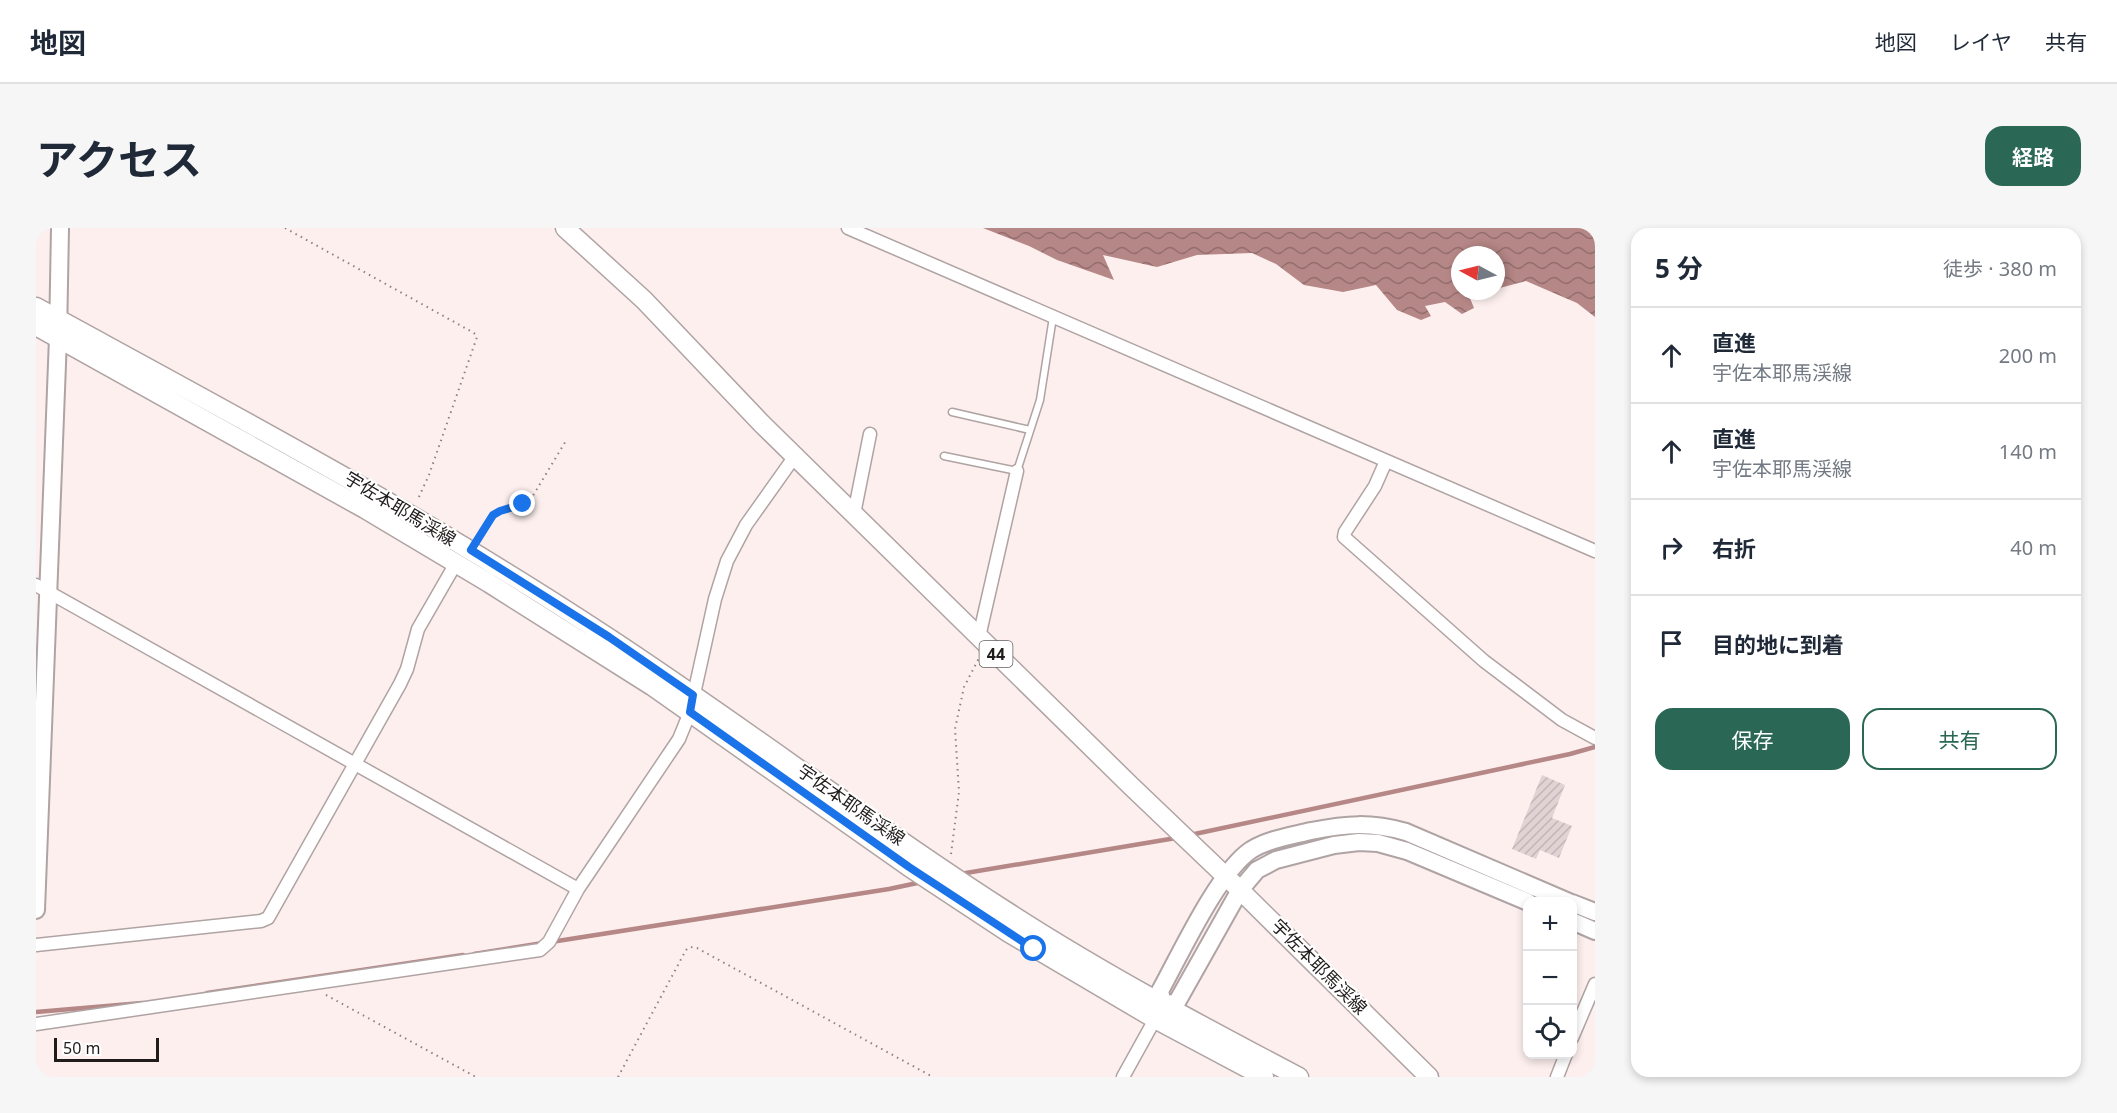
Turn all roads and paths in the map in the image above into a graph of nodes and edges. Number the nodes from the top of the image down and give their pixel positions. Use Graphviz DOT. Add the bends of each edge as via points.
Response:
graph roads {
  1 [pos="60,228"];
  2 [pos="285,228"];
  3 [pos="565,228"];
  4 [pos="848,228"];
  5 [pos="36,307"];
  6 [pos="1053,317"];
  7 [pos="58,319"];
  8 [pos="36,326"];
  9 [pos="58,338"];
  10 [pos="952,412"];
  11 [pos="1030,430"];
  12 [pos="870,434"];
  13 [pos="567,439"];
  14 [pos="795,456"];
  15 [pos="944,456"];
  16 [pos="1386,461"];
  17 [pos="1017,471"];
  18 [pos="410,513"];
  19 [pos="854,514"];
  20 [pos="471,550"];
  21 [pos="1595,551"];
  22 [pos="456,563"];
  23 [pos="42,589"];
  24 [pos="983,641"];
  25 [pos="692,704"];
  26 [pos="1595,738"];
  27 [pos="356,764"];
  28 [pos="952,874"];
  29 [pos="1226,876"];
  30 [pos="578,889"];
  31 [pos="1240,890"];
  32 [pos="1559,897"];
  33 [pos="1523,900"];
  34 [pos="1577,904"];
  35 [pos="36,910"];
  36 [pos="1595,912"];
  37 [pos="1577,923"];
  38 [pos="1595,931"];
  39 [pos="36,945"];
  40 [pos="306,984"];
  41 [pos="1595,984"];
  42 [pos="1159,1012"];
  43 [pos="36,1024"];
  44 [pos="1577,1026"];
  45 [pos="1564,1059"];
  46 [pos="476,1077"];
  47 [pos="618,1077"];
  48 [pos="933,1077"];
  49 [pos="1123,1077"];
  50 [pos="1264,1077"];
  51 [pos="1299,1077"];
  52 [pos="1430,1077"];
  53 [pos="1557,1077"];
  1 -- 7 [label="street"];
  2 -- 18 [label="path" via="477,337 429,475"];
  3 -- 14 [label="main road, 宇佐本耶馬渓線 / 44" via="644,300"];
  4 -- 6 [label="street"];
  5 -- 7 [label="main road, 宇佐本耶馬渓線"];
  6 -- 11 [label="lane" via="1040,400"];
  6 -- 16 [label="street"];
  7 -- 9 [label="street"];
  7 -- 18 [label="main road, 宇佐本耶馬渓線"];
  8 -- 9 [label="main road, 宇佐本耶馬渓線"];
  9 -- 22 [label="main road, 宇佐本耶馬渓線"];
  9 -- 23 [label="street"];
  10 -- 11 [label="lane"];
  11 -- 17 [label="lane"];
  12 -- 19 [label="street"];
  13 -- 20 [label="path" via="531,499 493,515"];
  14 -- 19 [label="main road, 宇佐本耶馬渓線 / 44"];
  14 -- 25 [label="street" via="746,525 727,561"];
  15 -- 17 [label="lane"];
  16 -- 21 [label="street"];
  16 -- 26 [label="street" via="1344,537 1484,661 1562,720"];
  17 -- 24 [label="street"];
  18 -- 20 [label="main road, 宇佐本耶馬渓線"];
  19 -- 24 [label="main road, 宇佐本耶馬渓線 / 44"];
  20 -- 25 [label="main road, 宇佐本耶馬渓線" via="609,637"];
  22 -- 25 [label="main road, 宇佐本耶馬渓線"];
  22 -- 27 [label="street" via="423,620 404,676"];
  23 -- 27 [label="street"];
  23 -- 35 [label="street"];
  24 -- 28 [label="path" via="958,711 955,741 959,799"];
  24 -- 29 [label="main road, 宇佐本耶馬渓線 / 44"];
  25 -- 28 [label="main road, 宇佐本耶馬渓線"];
  25 -- 30 [label="street" via="679,739"];
  25 -- 42 [label="main road, 宇佐本耶馬渓線" via="899,861 985,918 1034,949"];
  27 -- 30 [label="street"];
  27 -- 39 [label="street" via="268,918"];
  28 -- 42 [label="main road, 宇佐本耶馬渓線"];
  29 -- 31 [label="main road, 宇佐本耶馬渓線 / 44"];
  29 -- 32 [label="street" via="1241,857 1272,840 1335,826 1367,824 1406,832"];
  29 -- 42 [label="street" via="1160,991"];
  30 -- 40 [label="street" via="549,942 540,950"];
  31 -- 33 [label="street" via="1257,870 1276,860 1359,842 1407,852"];
  31 -- 42 [label="street" via="1177,1002"];
  31 -- 52 [label="main road, 宇佐本耶馬渓線 / 44"];
  34 -- 36 [label="street"];
  37 -- 38 [label="street"];
  40 -- 43 [label="street"];
  40 -- 46 [label="path"];
  41 -- 44 [label="street"];
  42 -- 49 [label="street"];
  42 -- 50 [label="main road, 宇佐本耶馬渓線"];
  42 -- 51 [label="main road, 宇佐本耶馬渓線"];
  45 -- 53 [label="street"];
  47 -- 48 [label="path" via="690,947"];
}
